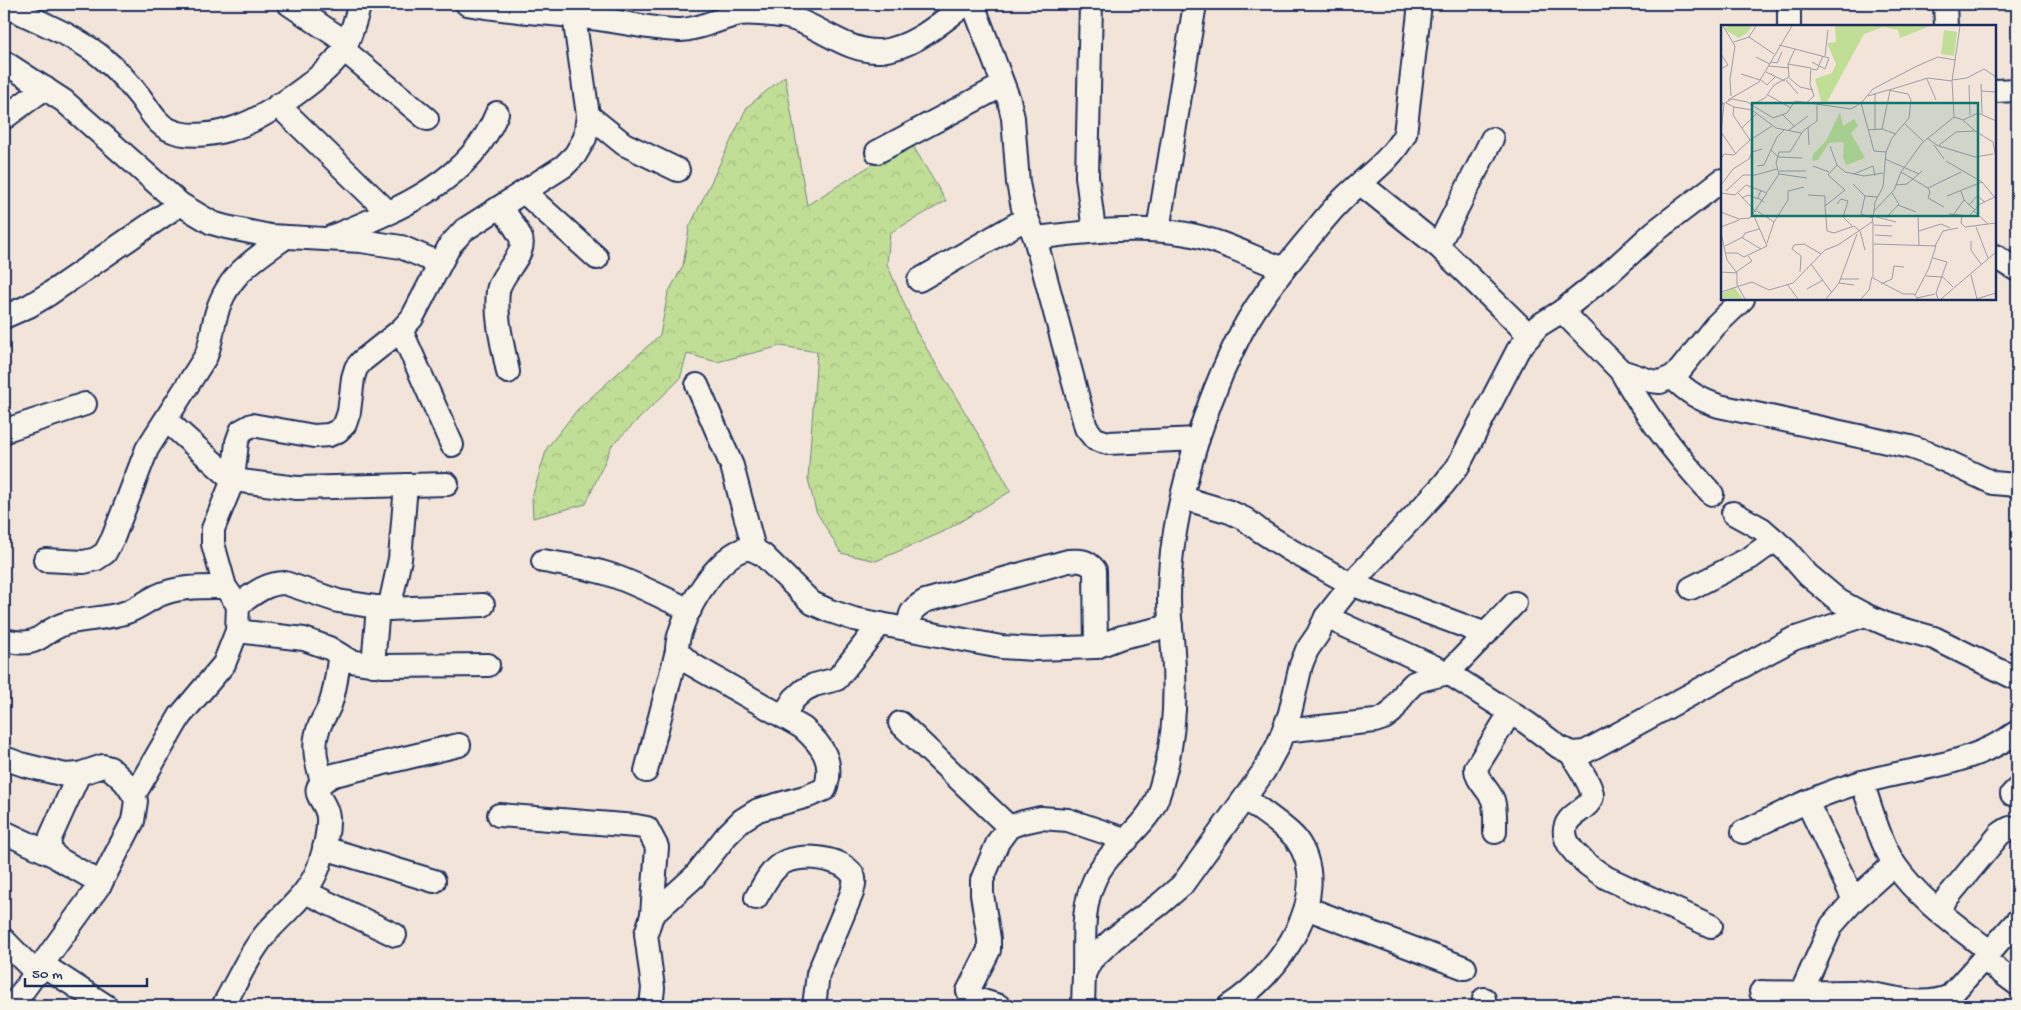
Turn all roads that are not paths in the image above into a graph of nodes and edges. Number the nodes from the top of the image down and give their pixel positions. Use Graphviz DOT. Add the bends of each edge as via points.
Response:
graph roads {
  1 [pos="289,4"];
  2 [pos="360,4"];
  3 [pos="468,4"];
  4 [pos="966,4"];
  5 [pos="973,4"];
  6 [pos="1091,4"];
  7 [pos="1195,4"];
  8 [pos="1420,4"];
  9 [pos="1789,4"];
  10 [pos="1945,4"];
  11 [pos="4,5"];
  12 [pos="743,9"];
  13 [pos="582,17"];
  14 [pos="1789,25"];
  15 [pos="1946,25"];
  16 [pos="345,46"];
  17 [pos="4,62"];
  18 [pos="1003,85"];
  19 [pos="45,88"];
  20 [pos="2017,90"];
  21 [pos="1996,92"];
  22 [pos="278,105"];
  23 [pos="497,113"];
  24 [pos="4,118"];
  25 [pos="427,118"];
  26 [pos="599,124"];
  27 [pos="1492,139"];
  28 [pos="877,152"];
  29 [pos="678,170"];
  30 [pos="1721,181"];
  31 [pos="1361,184"];
  32 [pos="524,192"];
  33 [pos="180,204"];
  34 [pos="501,206"];
  35 [pos="389,213"];
  36 [pos="1027,218"];
  37 [pos="1158,230"];
  38 [pos="1094,231"];
  39 [pos="286,237"];
  40 [pos="1035,238"];
  41 [pos="326,239"];
  42 [pos="1438,246"];
  43 [pos="1996,257"];
  44 [pos="597,258"];
  45 [pos="439,263"];
  46 [pos="1284,269"];
  47 [pos="2017,270"];
  48 [pos="919,280"];
  49 [pos="1742,300"];
  50 [pos="1562,311"];
  51 [pos="4,317"];
  52 [pos="401,330"];
  53 [pos="1530,336"];
  54 [pos="1621,371"];
  55 [pos="508,372"];
  56 [pos="1672,377"];
  57 [pos="696,385"];
  58 [pos="85,404"];
  59 [pos="166,420"];
  60 [pos="4,432"];
  61 [pos="1198,439"];
  62 [pos="452,445"];
  63 [pos="233,480"];
  64 [pos="447,484"];
  65 [pos="406,485"];
  66 [pos="2017,485"];
  67 [pos="1712,494"];
  68 [pos="1183,498"];
  69 [pos="1733,514"];
  70 [pos="1775,540"];
  71 [pos="754,550"];
  72 [pos="45,560"];
  73 [pos="543,561"];
  74 [pos="1352,584"];
  75 [pos="1691,588"];
  76 [pos="231,596"];
  77 [pos="1516,603"];
  78 [pos="483,605"];
  79 [pos="383,608"];
  80 [pos="690,610"];
  81 [pos="1864,615"];
  82 [pos="1326,617"];
  83 [pos="880,624"];
  84 [pos="1171,626"];
  85 [pos="910,629"];
  86 [pos="237,631"];
  87 [pos="1486,634"];
  88 [pos="4,640"];
  89 [pos="1096,647"];
  90 [pos="676,651"];
  91 [pos="340,655"];
  92 [pos="373,665"];
  93 [pos="488,665"];
  94 [pos="1448,673"];
  95 [pos="2017,679"];
  96 [pos="1510,713"];
  97 [pos="784,716"];
  98 [pos="900,723"];
  99 [pos="1284,731"];
  100 [pos="2017,732"];
  101 [pos="459,745"];
  102 [pos="1571,753"];
  103 [pos="4,758"];
  104 [pos="646,771"];
  105 [pos="79,774"];
  106 [pos="322,781"];
  107 [pos="1862,782"];
  108 [pos="134,795"];
  109 [pos="1245,798"];
  110 [pos="1807,802"];
  111 [pos="499,815"];
  112 [pos="1009,827"];
  113 [pos="2017,828"];
  114 [pos="4,832"];
  115 [pos="1495,832"];
  116 [pos="1743,832"];
  117 [pos="1127,840"];
  118 [pos="324,848"];
  119 [pos="54,855"];
  120 [pos="1894,864"];
  121 [pos="434,881"];
  122 [pos="101,883"];
  123 [pos="305,892"];
  124 [pos="756,898"];
  125 [pos="1854,900"];
  126 [pos="1306,908"];
  127 [pos="1937,910"];
  128 [pos="652,915"];
  129 [pos="2017,921"];
  130 [pos="1711,926"];
  131 [pos="395,935"];
  132 [pos="4,940"];
  133 [pos="1986,955"];
  134 [pos="1465,968"];
  135 [pos="40,970"];
  136 [pos="1084,974"];
  137 [pos="2017,984"];
  138 [pos="1761,992"];
  139 [pos="1801,993"];
  140 [pos="1870,1000"];
  141 [pos="14,1006"];
  142 [pos="106,1006"];
  143 [pos="223,1006"];
  144 [pos="651,1006"];
  145 [pos="814,1006"];
  146 [pos="999,1006"];
  147 [pos="1083,1006"];
  148 [pos="1228,1006"];
  1 -- 16 [label="street"];
  2 -- 16 [label="street"];
  3 -- 13 [label="street"];
  4 -- 12 [label="street" via="924,35 880,51 839,41 810,25 783,16"];
  5 -- 18 [label="street"];
  6 -- 38 [label="street" via="1087,176"];
  7 -- 37 [label="street"];
  8 -- 31 [label="street" via="1404,134 1388,159"];
  9 -- 14 [label="street"];
  10 -- 15 [label="street"];
  11 -- 22 [label="street" via="81,43 102,58 126,81 157,121 171,130 189,134 220,132 260,117"];
  12 -- 13 [label="street" via="684,30 662,30"];
  13 -- 26 [label="street"];
  16 -- 22 [label="street" via="332,64"];
  16 -- 25 [label="street"];
  17 -- 19 [label="street"];
  18 -- 28 [label="street"];
  18 -- 36 [label="street" via="1013,118 1018,183"];
  19 -- 24 [label="street"];
  19 -- 33 [label="street" via="64,101"];
  20 -- 21 [label="street"];
  22 -- 35 [label="street"];
  23 -- 35 [label="street" via="479,147 463,165"];
  26 -- 29 [label="street" via="638,152"];
  26 -- 32 [label="street" via="564,166"];
  27 -- 42 [label="street"];
  30 -- 50 [label="street" via="1654,232"];
  31 -- 42 [label="street"];
  31 -- 46 [label="street" via="1331,211"];
  32 -- 34 [label="street"];
  32 -- 44 [label="street"];
  33 -- 39 [label="street" via="226,228"];
  33 -- 51 [label="street" via="48,294"];
  34 -- 45 [label="street" via="464,230"];
  34 -- 55 [label="street" via="521,238 522,248 498,288 499,320"];
  35 -- 41 [label="street"];
  36 -- 40 [label="street"];
  36 -- 48 [label="street"];
  37 -- 38 [label="street"];
  37 -- 46 [label="street" via="1222,245"];
  38 -- 40 [label="street"];
  39 -- 41 [label="street"];
  39 -- 59 [label="street" via="249,262 229,286 215,318 206,356"];
  40 -- 61 [label="street" via="1086,428 1095,439 1108,444"];
  41 -- 45 [label="street" via="401,247"];
  42 -- 53 [label="street"];
  43 -- 47 [label="street"];
  45 -- 52 [label="street" via="412,318"];
  46 -- 61 [label="street" via="1251,313 1234,346"];
  49 -- 56 [label="street"];
  50 -- 53 [label="street" via="1538,326"];
  50 -- 54 [label="street"];
  52 -- 62 [label="street"];
  52 -- 63 [label="street" via="356,368 349,412 345,424 338,431 314,436 252,425 241,431 237,442"];
  53 -- 74 [label="street" via="1518,350 1458,466"];
  54 -- 56 [label="street" via="1651,381 1660,382"];
  54 -- 67 [label="street" via="1647,416"];
  56 -- 66 [label="street" via="1686,392 1710,403 1910,447 1992,483"];
  57 -- 71 [label="street" via="732,466"];
  58 -- 60 [label="street"];
  59 -- 63 [label="street"];
  59 -- 72 [label="street" via="147,449 105,553 84,562"];
  61 -- 68 [label="street"];
  63 -- 65 [label="street" via="297,488"];
  63 -- 76 [label="street" via="213,529 213,544"];
  64 -- 65 [label="street"];
  65 -- 79 [label="street" via="400,559"];
  68 -- 74 [label="street" via="1246,520 1290,550"];
  68 -- 84 [label="street" via="1172,552"];
  69 -- 70 [label="street" via="1762,529"];
  70 -- 75 [label="street" via="1750,558"];
  70 -- 81 [label="street" via="1823,588"];
  71 -- 80 [label="street" via="742,550 716,570"];
  71 -- 83 [label="street" via="764,555 812,603 854,620"];
  73 -- 80 [label="street" via="608,574"];
  74 -- 82 [label="street"];
  74 -- 87 [label="street"];
  76 -- 79 [label="street" via="285,583 338,601"];
  76 -- 86 [label="street"];
  76 -- 88 [label="street" via="190,587 172,590 128,612 65,624 39,640 17,643"];
  77 -- 87 [label="street"];
  78 -- 79 [label="street"];
  79 -- 92 [label="street"];
  80 -- 90 [label="street" via="679,632"];
  81 -- 95 [label="street" via="1934,638"];
  81 -- 102 [label="street" via="1793,639 1585,752"];
  82 -- 94 [label="street"];
  82 -- 99 [label="street" via="1301,665"];
  83 -- 85 [label="street"];
  83 -- 97 [label="street" via="837,679 804,690"];
  84 -- 89 [label="street" via="1122,637"];
  84 -- 117 [label="street" via="1174,707 1170,751 1152,811"];
  85 -- 89 [label="street" via="1001,647"];
  85 -- 89 [label="street" via="909,614 924,601 1080,560 1089,562 1095,570"];
  86 -- 91 [label="street" via="304,639"];
  86 -- 108 [label="street" via="224,664 180,716"];
  87 -- 94 [label="street"];
  90 -- 97 [label="street" via="691,664"];
  90 -- 104 [label="street"];
  91 -- 92 [label="street" via="350,661"];
  91 -- 106 [label="street" via="334,692 316,740"];
  92 -- 93 [label="street"];
  94 -- 96 [label="street"];
  94 -- 99 [label="street" via="1414,683 1392,712 1375,721"];
  96 -- 102 [label="street"];
  96 -- 115 [label="street" via="1476,768 1476,774 1495,808"];
  97 -- 128 [label="street" via="817,741 827,758 829,778 825,789 758,810 742,820 694,877"];
  98 -- 112 [label="street"];
  99 -- 109 [label="street" via="1264,771"];
  100 -- 107 [label="street" via="1959,760"];
  101 -- 106 [label="street" via="334,775"];
  102 -- 130 [label="street" via="1592,796 1589,803 1569,819 1564,835 1567,844 1607,878"];
  103 -- 105 [label="street" via="65,775"];
  105 -- 108 [label="street" via="103,766 110,768"];
  105 -- 119 [label="street" via="50,836 48,845"];
  106 -- 118 [label="street" via="317,795 328,815"];
  107 -- 110 [label="street"];
  107 -- 120 [label="street"];
  108 -- 122 [label="street" via="133,821"];
  109 -- 126 [label="street" via="1295,838 1306,857 1311,879"];
  109 -- 136 [label="street" via="1182,885 1113,939 1091,960"];
  110 -- 116 [label="street"];
  110 -- 125 [label="street"];
  111 -- 128 [label="street" via="647,828 657,847"];
  112 -- 117 [label="street" via="1041,818 1068,820"];
  112 -- 146 [label="street" via="998,842 982,880 989,950 968,991 973,998"];
  113 -- 127 [label="street" via="2000,834"];
  114 -- 119 [label="street"];
  117 -- 136 [label="street" via="1094,879 1088,897"];
  118 -- 121 [label="street"];
  118 -- 123 [label="street" via="319,867"];
  119 -- 122 [label="street"];
  120 -- 125 [label="street"];
  120 -- 127 [label="street"];
  122 -- 135 [label="street"];
  123 -- 131 [label="street"];
  123 -- 143 [label="street" via="258,944"];
  124 -- 145 [label="street" via="780,864 793,859 824,859 852,874 855,881 852,893 818,974"];
  125 -- 139 [label="street" via="1832,924"];
  126 -- 134 [label="street"];
  126 -- 148 [label="street" via="1278,960 1250,992"];
  127 -- 133 [label="street"];
  128 -- 144 [label="street" via="646,934 653,988"];
  129 -- 133 [label="street"];
  132 -- 135 [label="street"];
  133 -- 137 [label="street"];
  133 -- 140 [label="street" via="1950,996 1938,1002"];
  135 -- 141 [label="street"];
  135 -- 142 [label="street"];
  136 -- 147 [label="street"];
  138 -- 139 [label="street"];
  139 -- 140 [label="street"];
}
